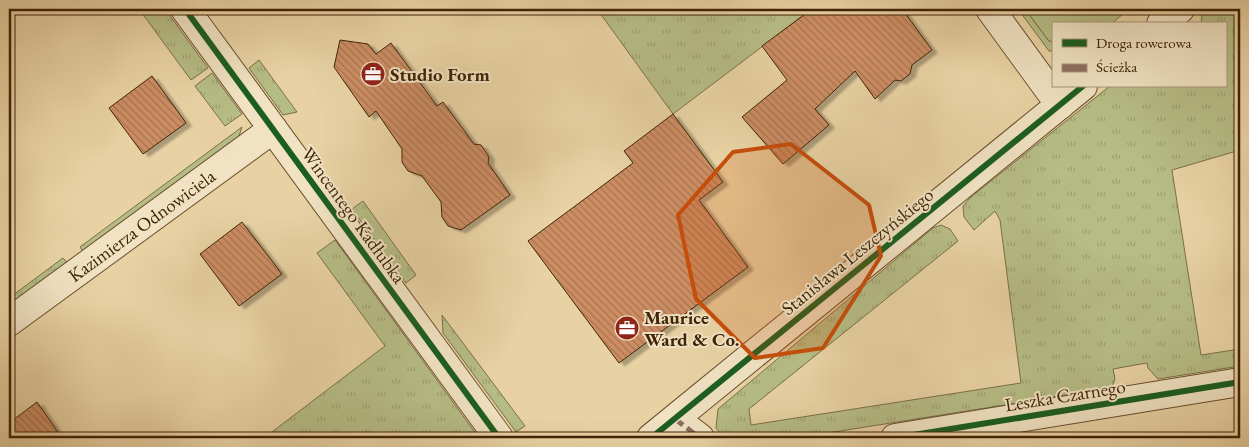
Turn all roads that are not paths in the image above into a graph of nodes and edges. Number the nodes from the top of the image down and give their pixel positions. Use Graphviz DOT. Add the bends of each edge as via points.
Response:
graph roads {
  1 [pos="185,9"];
  2 [pos="990,9"];
  3 [pos="1180,9"];
  4 [pos="1164,22"];
  5 [pos="1081,88"];
  6 [pos="1060,105"];
  7 [pos="273,129"];
  8 [pos="9,322"];
  9 [pos="1240,382"];
  10 [pos="675,419"];
  11 [pos="500,438"];
  12 [pos="651,438"];
  13 [pos="700,438"];
  14 [pos="895,438"];
  1 -- 7 [label="street, Wincentego Kadłubka"];
  2 -- 6 [label="street"];
  3 -- 4 [label="street"];
  5 -- 6 [label="street, Stanisława Leszczyńskiego"];
  6 -- 10 [label="street, Stanisława Leszczyńskiego"];
  7 -- 8 [label="street, Kazimierza Odnowiciela"];
  7 -- 11 [label="street, Wincentego Kadłubka"];
  9 -- 14 [label="street, Leszka Czarnego"];
  10 -- 12 [label="street, Stanisława Leszczyńskiego"];
  10 -- 13 [label="street"];
}
